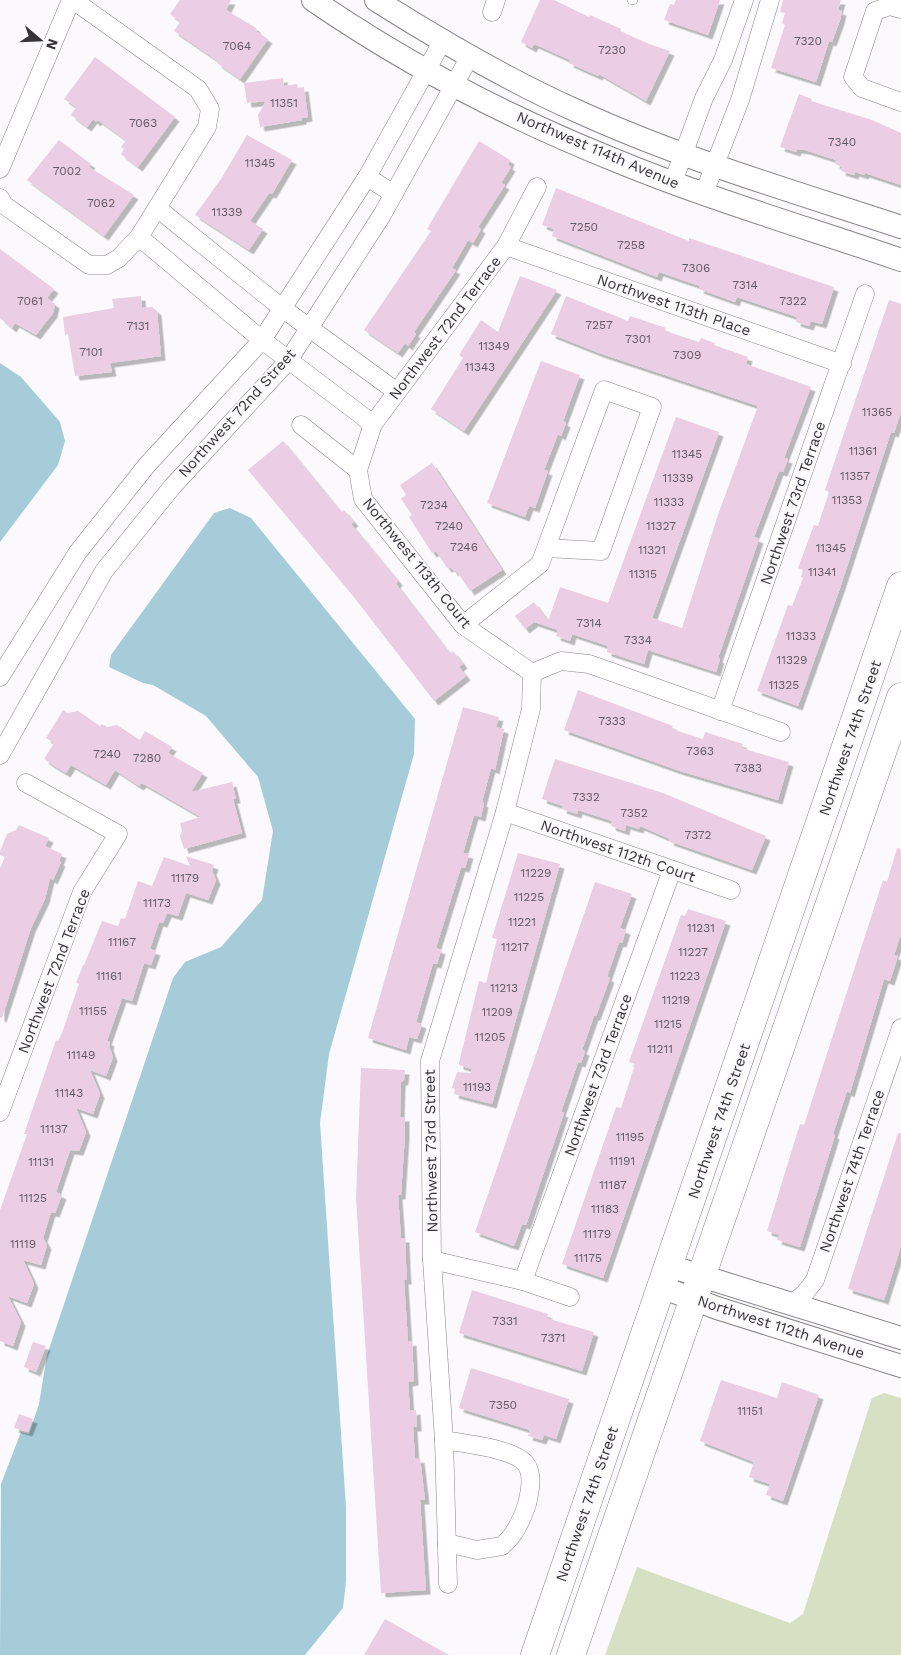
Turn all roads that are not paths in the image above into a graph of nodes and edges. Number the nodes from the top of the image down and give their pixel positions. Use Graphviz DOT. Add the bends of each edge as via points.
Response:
graph roads {
  1 [pos="72,0"];
  2 [pos="313,0"];
  3 [pos="376,0"];
  4 [pos="744,0"];
  5 [pos="770,0"];
  6 [pos="901,9"];
  7 [pos="442,42"];
  8 [pos="469,58"];
  9 [pos="427,70"];
  10 [pos="454,84"];
  11 [pos="901,102"];
  12 [pos="683,155"];
  13 [pos="715,166"];
  14 [pos="0,169"];
  15 [pos="367,176"];
  16 [pos="673,182"];
  17 [pos="537,187"];
  18 [pos="704,193"];
  19 [pos="394,194"];
  20 [pos="0,198"];
  21 [pos="157,208"];
  22 [pos="901,227"];
  23 [pos="139,237"];
  24 [pos="506,246"];
  25 [pos="901,260"];
  26 [pos="865,294"];
  27 [pos="282,308"];
  28 [pos="310,328"];
  29 [pos="262,340"];
  30 [pos="288,361"];
  31 [pos="842,364"];
  32 [pos="397,392"];
  33 [pos="373,424"];
  34 [pos="301,425"];
  35 [pos="358,470"];
  36 [pos="546,548"];
  37 [pos="901,586"];
  38 [pos="464,625"];
  39 [pos="532,673"];
  40 [pos="0,677"];
  41 [pos="901,697"];
  42 [pos="720,711"];
  43 [pos="781,732"];
  44 [pos="0,755"];
  45 [pos="26,783"];
  46 [pos="505,812"];
  47 [pos="672,870"];
  48 [pos="731,890"];
  49 [pos="901,1028"];
  50 [pos="896,1058"];
  51 [pos="0,1112"];
  52 [pos="432,1260"];
  53 [pos="665,1277"];
  54 [pos="523,1281"];
  55 [pos="699,1288"];
  56 [pos="570,1297"];
  57 [pos="791,1305"];
  58 [pos="901,1338"];
  59 [pos="901,1366"];
  60 [pos="444,1440"];
  61 [pos="447,1543"];
  62 [pos="448,1584"];
  63 [pos="535,1655"];
  64 [pos="571,1655"];
  1 -- 14 [label="street"];
  1 -- 21 [label="street" via="198,90 210,109 207,127"];
  2 -- 9 [label="street, Northwest 114th Avenue"];
  3 -- 7 [label="street, Northwest 114th Avenue"];
  4 -- 12 [label="street"];
  5 -- 13 [label="street" via="740,100"];
  6 -- 11 [label="street" via="890,6 876,11 853,77 862,88"];
  7 -- 8 [label="street, Northwest 114th Avenue"];
  7 -- 9 [label="street, Northwest 72nd Street"];
  8 -- 10 [label="street, Northwest 72nd Street"];
  8 -- 12 [label="street, Northwest 114th Avenue" via="578,112"];
  9 -- 10 [label="street, Northwest 114th Avenue"];
  9 -- 15 [label="street, Northwest 72nd Street"];
  10 -- 16 [label="street, Northwest 114th Avenue" via="566,140"];
  10 -- 19 [label="street, Northwest 72nd Street"];
  12 -- 13 [label="street, Northwest 114th Avenue"];
  12 -- 16 [label="street"];
  13 -- 18 [label="street"];
  13 -- 22 [label="street, Northwest 114th Avenue"];
  15 -- 19 [label="street"];
  15 -- 27 [label="street, Northwest 72nd Street"];
  16 -- 18 [label="street, Northwest 114th Avenue"];
  17 -- 24 [label="street, Northwest 72nd Terrace"];
  18 -- 25 [label="street, Northwest 114th Avenue"];
  19 -- 28 [label="street, Northwest 72nd Street"];
  20 -- 23 [label="street" via="4,205 88,265 107,265 119,258"];
  21 -- 23 [label="street"];
  21 -- 27 [label="street"];
  23 -- 29 [label="street"];
  24 -- 31 [label="street, Northwest 113th Place"];
  24 -- 32 [label="street, Northwest 72nd Terrace"];
  26 -- 31 [label="street, Northwest 73rd Terrace"];
  27 -- 28 [label="street"];
  27 -- 29 [label="street, Northwest 72nd Street"];
  28 -- 30 [label="street, Northwest 72nd Street"];
  28 -- 32 [label="street"];
  29 -- 30 [label="street"];
  29 -- 40 [label="street, Northwest 72nd Street" via="147,465 78,552"];
  30 -- 33 [label="street"];
  30 -- 44 [label="street, Northwest 72nd Street" via="172,487 104,571"];
  31 -- 42 [label="street, Northwest 73rd Terrace"];
  32 -- 33 [label="street, Northwest 72nd Terrace"];
  33 -- 35 [label="street, Northwest 72nd Terrace"];
  34 -- 35 [label="street"];
  35 -- 38 [label="street, Northwest 113th Court" via="363,499"];
  36 -- 36 [label="street" via="604,390 652,407 602,551"];
  36 -- 38 [label="street" via="540,564"];
  37 -- 53 [label="main road, Northwest 74th Street"];
  38 -- 39 [label="street, Northwest 113th Court"];
  39 -- 42 [label="street" via="561,661 589,664"];
  39 -- 46 [label="street, Northwest 73rd Street" via="531,709"];
  41 -- 55 [label="main road"];
  42 -- 43 [label="street"];
  45 -- 51 [label="street, Northwest 72nd Terrace" via="118,834 82,892"];
  46 -- 47 [label="street, Northwest 112th Court"];
  46 -- 52 [label="street, Northwest 73rd Street" via="430,1061"];
  47 -- 48 [label="street, Northwest 112th Court"];
  47 -- 54 [label="street, Northwest 73rd Terrace"];
  49 -- 50 [label="street, Northwest 74th Terrace"];
  50 -- 57 [label="street, Northwest 74th Terrace" via="816,1277 811,1287"];
  52 -- 54 [label="street"];
  52 -- 60 [label="street, Northwest 73rd Street"];
  53 -- 55 [label="street, Northwest 112th Avenue"];
  53 -- 63 [label="main road, Northwest 74th Street"];
  54 -- 56 [label="street"];
  55 -- 57 [label="street, Northwest 112th Avenue"];
  55 -- 59 [label="street, Northwest 112th Avenue"];
  55 -- 64 [label="main road"];
  57 -- 58 [label="street, Northwest 112th Avenue"];
  60 -- 61 [label="street, Northwest 73rd Street"];
  60 -- 61 [label="street" via="516,1457 526,1464 531,1482 524,1514 502,1546 477,1550"];
  61 -- 62 [label="street, Northwest 73rd Street"];
}
